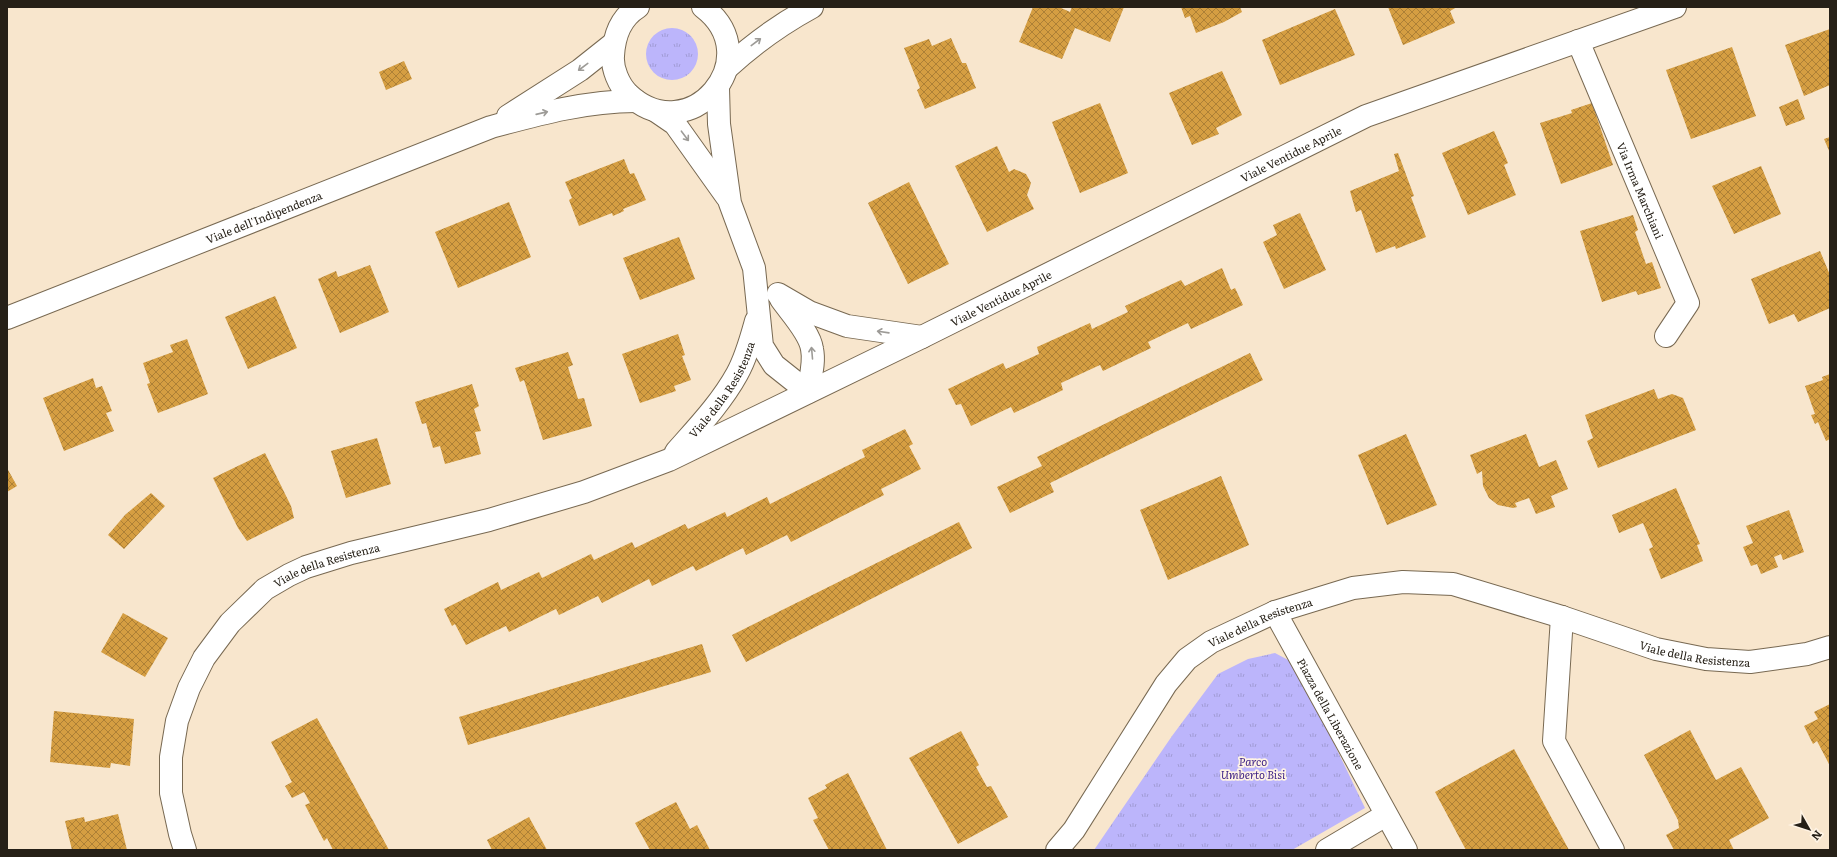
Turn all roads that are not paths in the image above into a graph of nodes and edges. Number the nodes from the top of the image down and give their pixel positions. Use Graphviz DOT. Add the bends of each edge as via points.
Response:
graph roads {
  1 [pos="638,7"];
  2 [pos="812,7"];
  3 [pos="1675,7"];
  4 [pos="713,9"];
  5 [pos="1578,41"];
  6 [pos="614,43"];
  7 [pos="727,68"];
  8 [pos="718,88"];
  9 [pos="636,101"];
  10 [pos="656,111"];
  11 [pos="491,126"];
  12 [pos="730,203"];
  13 [pos="754,268"];
  14 [pos="778,294"];
  15 [pos="36,306"];
  16 [pos="759,310"];
  17 [pos="7,318"];
  18 [pos="7,325"];
  19 [pos="1666,336"];
  20 [pos="922,337"];
  21 [pos="808,392"];
  22 [pos="669,460"];
  23 [pos="1275,612"];
  24 [pos="1562,617"];
  25 [pos="1830,647"];
  26 [pos="1386,815"];
  27 [pos="186,850"];
  28 [pos="1057,850"];
  29 [pos="1327,850"];
  30 [pos="1406,850"];
  31 [pos="1613,850"];
  1 -- 6 [label="street" via="625,18"];
  7 -- 2 [label="street, one-way" via="762,38"];
  3 -- 5 [label="street, Viale Ventidue Aprile"];
  4 -- 7 [label="street" via="724,33 729,56"];
  5 -- 19 [label="street, Via Irma Marchiani" via="1688,303"];
  5 -- 20 [label="street, Viale Ventidue Aprile" via="1366,116"];
  6 -- 9 [label="street" via="612,59 616,75 624,90"];
  6 -- 11 [label="street, Viale dell'Indipendenza, one-way" via="580,70"];
  7 -- 8 [label="street"];
  8 -- 10 [label="street" via="708,98 684,111"];
  8 -- 12 [label="street, Viale della Resistenza" via="719,124"];
  9 -- 10 [label="street, Viale della Resistenza"];
  11 -- 9 [label="street, Viale dell'Indipendenza, one-way" via="593,103"];
  10 -- 12 [label="street, Viale della Resistenza, one-way" via="675,124 685,136 720,184"];
  11 -- 15 [label="street, Viale dell'Indipendenza"];
  12 -- 13 [label="street, Viale della Resistenza"];
  13 -- 14 [label="street, Viale della Resistenza"];
  13 -- 16 [label="street, Viale della Resistenza"];
  20 -- 14 [label="street, one-way" via="847,326 809,312"];
  21 -- 14 [label="street, Viale della Resistenza, one-way" via="813,360 812,348 809,339"];
  15 -- 17 [label="street, Viale dell'Indipendenza"];
  15 -- 18 [label="street, Viale dell'Indipendenza"];
  16 -- 21 [label="street, Viale della Resistenza" via="762,346 774,365"];
  16 -- 22 [label="street, Viale della Resistenza" via="750,343 738,372 716,406"];
  20 -- 21 [label="street, Viale Ventidue Aprile"];
  21 -- 22 [label="street, Viale della Resistenza"];
  22 -- 27 [label="street, Viale della Resistenza" via="584,492 490,520 351,553 306,567 265,589 230,622 208,652 189,688 178,721 171,757 171,793"];
  23 -- 24 [label="street, Viale della Resistenza" via="1353,588 1403,582 1453,584"];
  23 -- 26 [label="street, Piazza della Liberazione"];
  23 -- 28 [label="street, Viale della Resistenza" via="1211,642 1187,659 1166,684 1074,830"];
  24 -- 25 [label="street, Viale della Resistenza" via="1656,649 1706,659 1750,662 1807,654"];
  24 -- 31 [label="street" via="1554,741"];
  26 -- 29 [label="street"];
  26 -- 30 [label="street, Piazza della Liberazione"];
}
